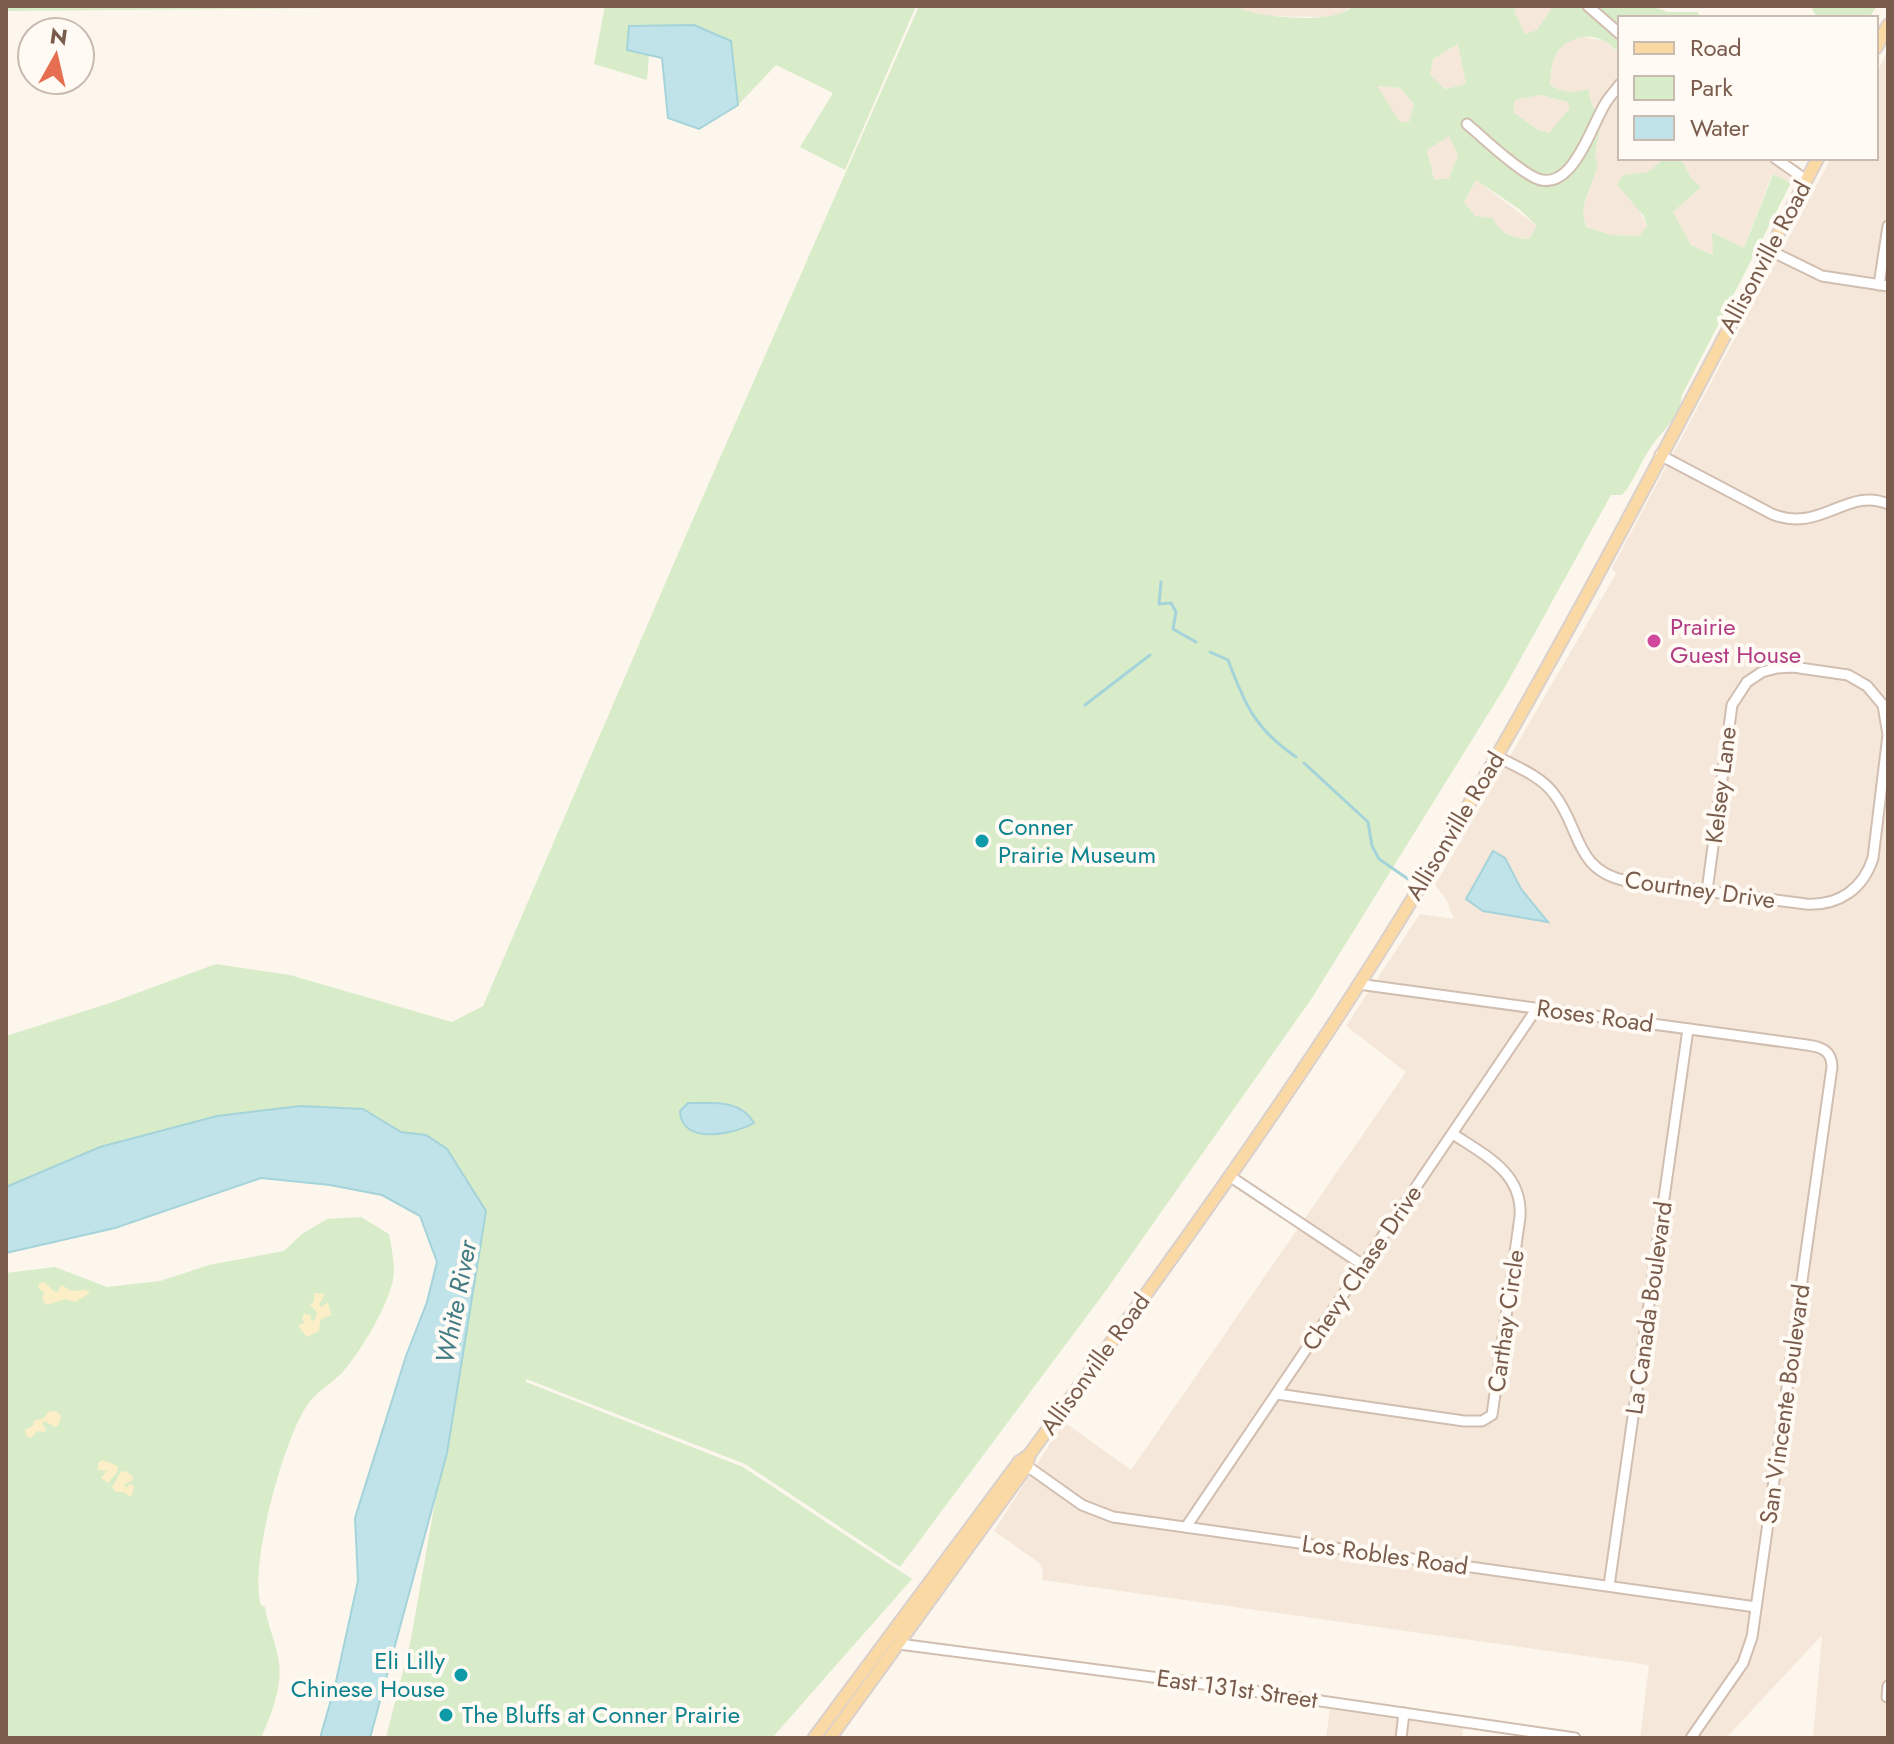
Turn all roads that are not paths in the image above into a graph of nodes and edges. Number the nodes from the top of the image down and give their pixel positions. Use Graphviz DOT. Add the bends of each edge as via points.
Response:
graph roads {
  1 [pos="1588,6"];
  2 [pos="1888,25"];
  3 [pos="1618,32"];
  4 [pos="1878,44"];
  5 [pos="1618,87"];
  6 [pos="1467,124"];
  7 [pos="1778,160"];
  8 [pos="1817,160"];
  9 [pos="1806,180"];
  10 [pos="1888,226"];
  11 [pos="1769,250"];
  12 [pos="1884,285"];
  13 [pos="1660,455"];
  14 [pos="1888,504"];
  15 [pos="1496,756"];
  16 [pos="1861,883"];
  17 [pos="1707,891"];
  18 [pos="1358,984"];
  19 [pos="1537,1008"];
  20 [pos="1688,1029"];
  21 [pos="1829,1053"];
  22 [pos="1453,1134"];
  23 [pos="1231,1177"];
  24 [pos="1363,1265"];
  25 [pos="1277,1394"];
  26 [pos="1028,1460"];
  27 [pos="1186,1527"];
  28 [pos="1609,1586"];
  29 [pos="1756,1607"];
  30 [pos="899,1644"];
  31 [pos="1404,1713"];
  32 [pos="1556,1737"];
  33 [pos="814,1738"];
  34 [pos="830,1738"];
  35 [pos="1401,1738"];
  36 [pos="1575,1738"];
  37 [pos="1691,1738"];
  1 -- 3 [label="street"];
  2 -- 4 [label="main road"];
  5 -- 6 [label="street" via="1571,168 1550,180 1530,176"];
  7 -- 9 [label="street"];
  8 -- 9 [label="main road, Allisonville Road"];
  9 -- 11 [label="main road, Allisonville Road"];
  10 -- 12 [label="street"];
  11 -- 12 [label="street" via="1822,276"];
  11 -- 13 [label="main road, Allisonville Road"];
  13 -- 14 [label="street" via="1792,520 1859,500"];
  13 -- 15 [label="main road, Allisonville Road"];
  15 -- 17 [label="street, Courtney Drive" via="1554,793 1584,855 1603,873"];
  15 -- 18 [label="main road, Allisonville Road"];
  16 -- 17 [label="street, Courtney Drive" via="1844,897 1816,904"];
  16 -- 17 [label="street, Kelsey Lane" via="1873,858 1888,735 1885,711 1867,686 1852,676 1785,667 1754,677 1732,705"];
  18 -- 19 [label="street, Roses Road"];
  18 -- 23 [label="main road, Allisonville Road"];
  19 -- 20 [label="street, Roses Road"];
  19 -- 22 [label="street, Chevy Chase Drive"];
  20 -- 21 [label="street, Roses Road" via="1816,1046"];
  20 -- 28 [label="street, La Canada Boulevard"];
  21 -- 29 [label="street, San Vincente Boulevard" via="1832,1067"];
  22 -- 24 [label="street, Chevy Chase Drive"];
  22 -- 25 [label="street, Carthay Circle" via="1508,1173 1520,1198 1492,1415 1486,1421 1464,1421"];
  23 -- 24 [label="street"];
  23 -- 26 [label="main road, Allisonville Road"];
  24 -- 25 [label="street, Chevy Chase Drive"];
  25 -- 27 [label="street, Chevy Chase Drive"];
  26 -- 27 [label="street, Los Robles Road" via="1095,1511"];
  26 -- 30 [label="main road, Allisonville Road"];
  26 -- 33 [label="main road, Allisonville Road" via="1019,1462"];
  27 -- 28 [label="street, Los Robles Road"];
  28 -- 29 [label="street, Los Robles Road"];
  29 -- 37 [label="street, San Vincente Boulevard" via="1743,1663"];
  30 -- 31 [label="street, East 131st Street"];
  30 -- 34 [label="main road, Allisonville Road"];
  31 -- 32 [label="street, East 131st Street"];
  31 -- 35 [label="street"];
  32 -- 36 [label="street, East 131st Street"];
}
